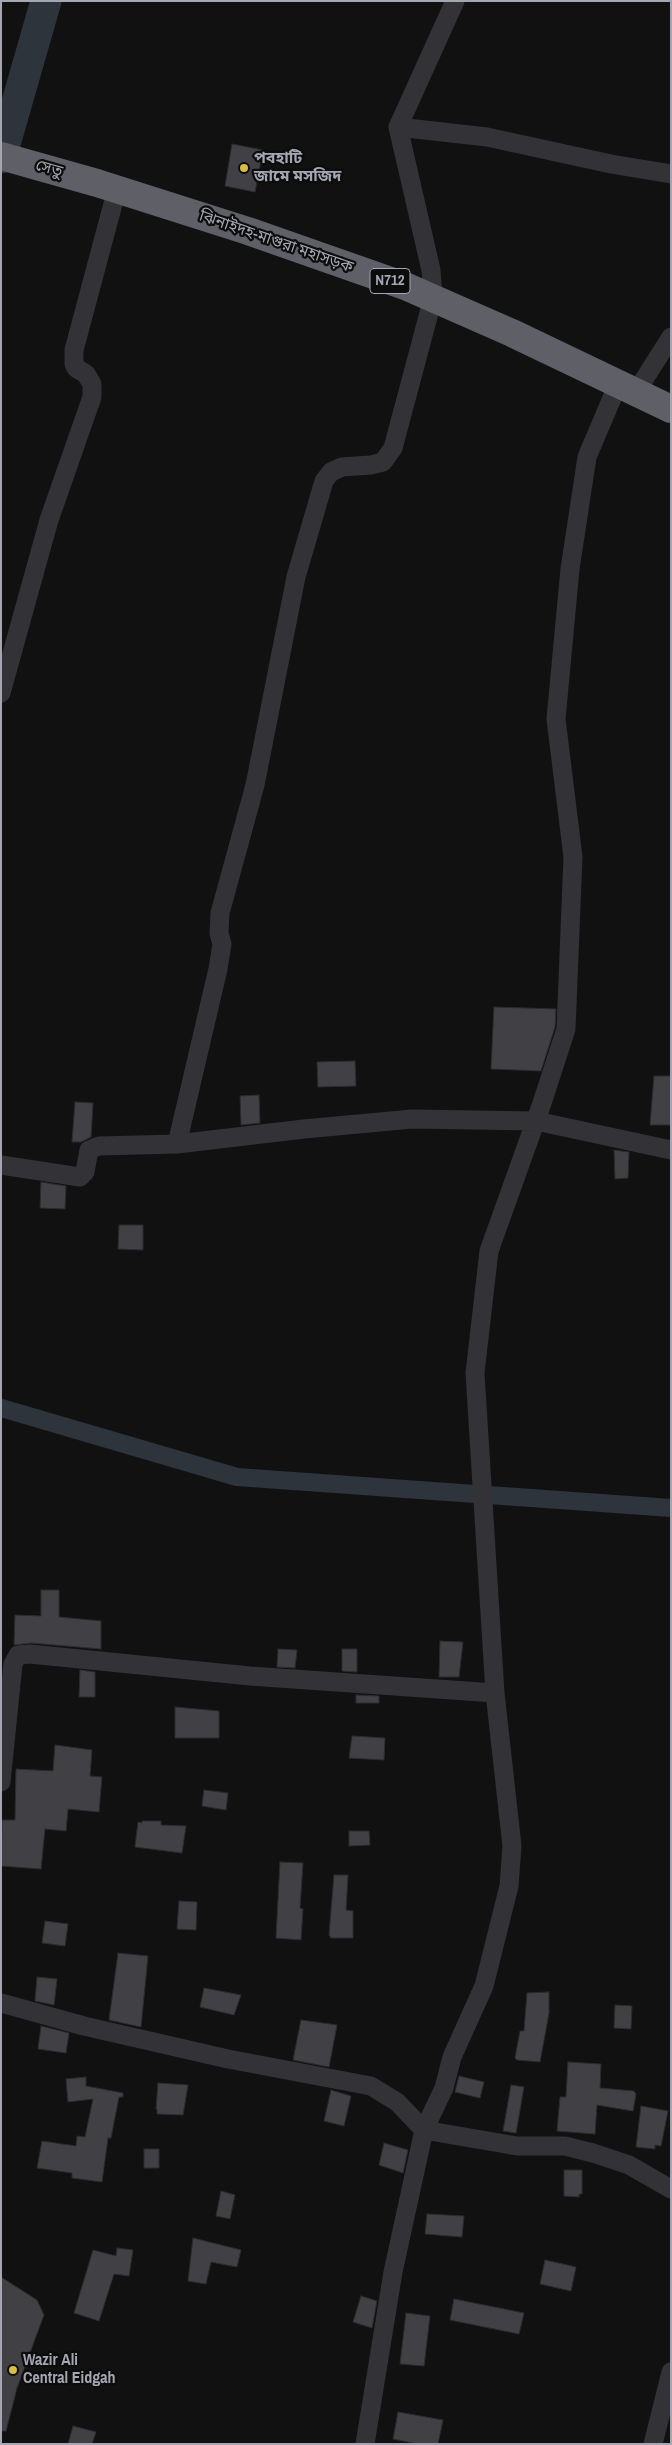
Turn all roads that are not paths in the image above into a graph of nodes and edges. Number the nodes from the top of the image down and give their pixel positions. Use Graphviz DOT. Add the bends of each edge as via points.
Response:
graph roads {
  1 [pos="455,1"];
  2 [pos="398,126"];
  3 [pos="1,156"];
  4 [pos="671,174"];
  5 [pos="107,186"];
  6 [pos="434,298"];
  7 [pos="671,337"];
  8 [pos="627,388"];
  9 [pos="671,409"];
  10 [pos="1,693"];
  11 [pos="536,1121"];
  12 [pos="177,1144"];
  13 [pos="671,1150"];
  14 [pos="1,1165"];
  15 [pos="495,1694"];
  16 [pos="1,1782"];
  17 [pos="1,2003"];
  18 [pos="424,2130"];
  19 [pos="671,2189"];
  20 [pos="671,2372"];
  21 [pos="365,2444"];
  22 [pos="653,2444"];
  1 -- 2 [label="street"];
  2 -- 4 [label="street" via="487,137"];
  2 -- 6 [label="street" via="431,270"];
  3 -- 5 [label="highway, সেতু / N712"];
  5 -- 6 [label="highway, ঝিনাইদহ-মাগুরা মহাসড়ক / N712" via="248,230"];
  5 -- 10 [label="street" via="74,350 74,364 92,384 92,397 49,520"];
  6 -- 8 [label="highway, ঝিনাইদহ-মাগুরা মহাসড়ক / N712"];
  6 -- 12 [label="street" via="393,448 383,462 342,467 324,481 296,577 255,785 220,913 222,944 218,969"];
  7 -- 8 [label="street"];
  8 -- 9 [label="highway, ঝিনাইদহ-মাগুরা মহাসড়ক / N712"];
  8 -- 11 [label="street" via="587,457 570,569 556,719 573,857 566,1030"];
  11 -- 12 [label="street" via="412,1119"];
  11 -- 13 [label="street"];
  11 -- 15 [label="street" via="489,1251 475,1373"];
  12 -- 14 [label="street" via="93,1147 89,1150 85,1172 80,1177"];
  15 -- 16 [label="street" via="18,1655 13,1664"];
  15 -- 18 [label="street" via="512,1846 509,1886 484,1986"];
  17 -- 18 [label="street" via="94,2029 371,2086 397,2102"];
  18 -- 19 [label="street" via="518,2146 565,2146 593,2152 629,2165"];
  18 -- 21 [label="street" via="393,2272"];
  20 -- 22 [label="street"];
}
